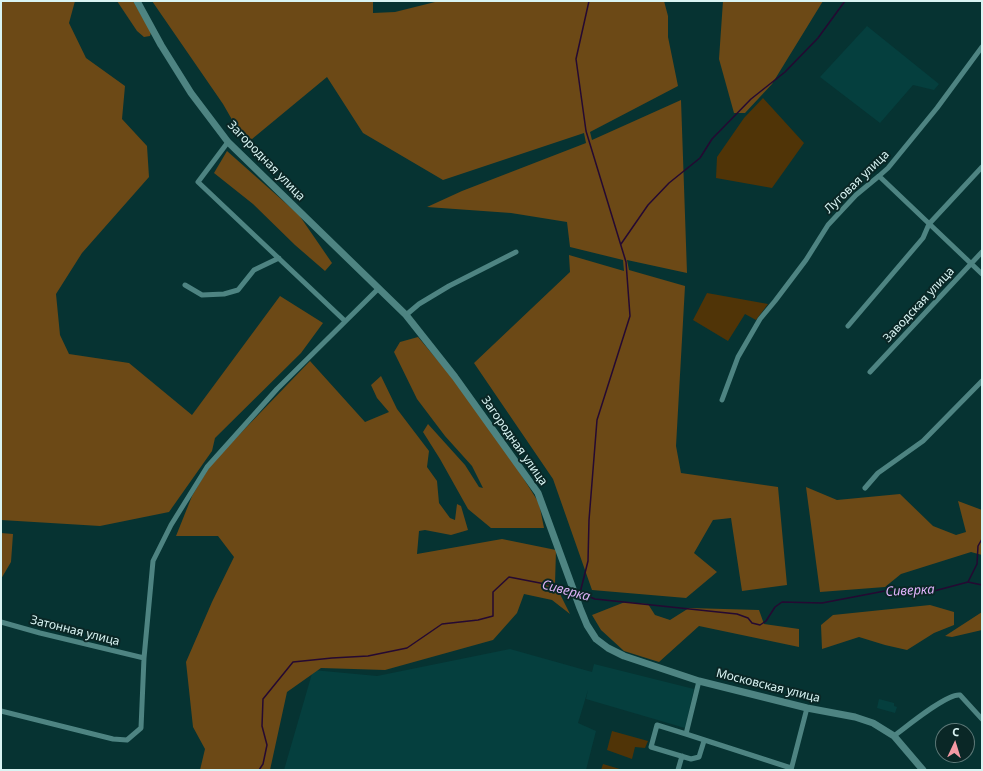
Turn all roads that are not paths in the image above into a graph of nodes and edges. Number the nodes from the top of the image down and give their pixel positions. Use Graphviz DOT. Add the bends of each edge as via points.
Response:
graph roads {
  1 [pos="137,1"];
  2 [pos="982,47"];
  3 [pos="228,142"];
  4 [pos="982,167"];
  5 [pos="879,176"];
  6 [pos="928,224"];
  7 [pos="516,252"];
  8 [pos="982,252"];
  9 [pos="279,258"];
  10 [pos="971,263"];
  11 [pos="982,274"];
  12 [pos="185,285"];
  13 [pos="379,288"];
  14 [pos="406,315"];
  15 [pos="345,320"];
  16 [pos="848,326"];
  17 [pos="870,372"];
  18 [pos="982,381"];
  19 [pos="722,400"];
  20 [pos="865,488"];
  21 [pos="1,622"];
  22 [pos="596,639"];
  23 [pos="144,658"];
  24 [pos="699,680"];
  25 [pos="807,708"];
  26 [pos="1,711"];
  27 [pos="982,719"];
  28 [pos="686,734"];
  29 [pos="894,736"];
  30 [pos="704,740"];
  31 [pos="682,756"];
  32 [pos="791,769"];
  33 [pos="678,770"];
  34 [pos="923,770"];
  1 -- 3 [label="main road, Загородная улица" via="191,93"];
  2 -- 5 [label="street, Луговая улица" via="909,143"];
  3 -- 9 [label="street" via="198,182"];
  3 -- 13 [label="main road, Загородная улица"];
  4 -- 6 [label="street"];
  5 -- 6 [label="street"];
  5 -- 19 [label="street, Луговая улица" via="856,195 828,225 806,260 760,319 738,357"];
  6 -- 10 [label="street"];
  6 -- 16 [label="street" via="923,238"];
  7 -- 14 [label="street" via="449,286"];
  8 -- 10 [label="street, Заводская улица"];
  9 -- 12 [label="street" via="254,270 238,290 224,294 202,295"];
  9 -- 15 [label="street"];
  10 -- 11 [label="street"];
  10 -- 17 [label="street, Заводская улица"];
  13 -- 14 [label="main road, Загородная улица"];
  13 -- 15 [label="street"];
  14 -- 22 [label="main road, Загородная улица" via="456,377 538,493 580,608"];
  15 -- 23 [label="street" via="277,389 208,467 171,525 153,560"];
  18 -- 20 [label="street" via="924,441 878,473"];
  21 -- 23 [label="street, Затонная улица"];
  22 -- 24 [label="main road, Московская улица" via="624,656"];
  23 -- 26 [label="street" via="141,728 128,740 113,739"];
  24 -- 25 [label="main road, Московская улица"];
  24 -- 28 [label="street"];
  25 -- 29 [label="main road, Московская улица" via="855,717 873,723"];
  25 -- 32 [label="street"];
  27 -- 29 [label="street" via="960,695 955,694 944,699"];
  28 -- 30 [label="street"];
  28 -- 31 [label="street" via="657,725 651,746"];
  29 -- 34 [label="main road, Московская улица"];
  30 -- 31 [label="street" via="699,757 691,759"];
  30 -- 32 [label="street"];
  31 -- 33 [label="street"];
}
